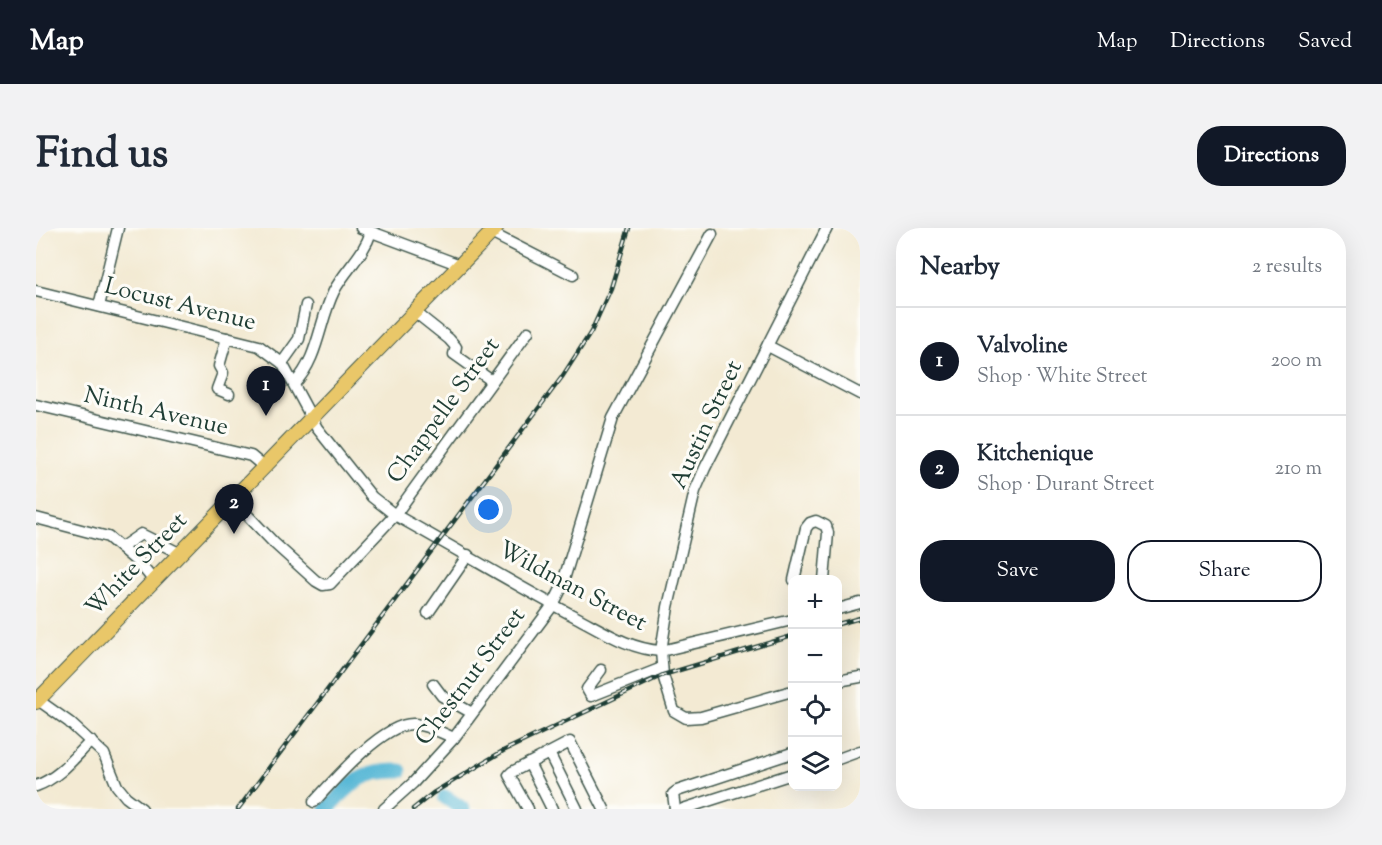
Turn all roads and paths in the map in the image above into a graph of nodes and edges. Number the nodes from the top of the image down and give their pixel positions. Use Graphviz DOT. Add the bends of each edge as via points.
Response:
graph roads {
  1 [pos="118,228"];
  2 [pos="827,228"];
  3 [pos="366,230"];
  4 [pos="494,231"];
  5 [pos="712,234"];
  6 [pos="460,265"];
  7 [pos="573,275"];
  8 [pos="36,291"];
  9 [pos="306,305"];
  10 [pos="99,306"];
  11 [pos="415,312"];
  12 [pos="528,332"];
  13 [pos="227,338"];
  14 [pos="768,346"];
  15 [pos="282,363"];
  16 [pos="492,381"];
  17 [pos="294,384"];
  18 [pos="229,394"];
  19 [pos="860,394"];
  20 [pos="36,405"];
  21 [pos="311,420"];
  22 [pos="263,466"];
  23 [pos="232,499"];
  24 [pos="395,514"];
  25 [pos="36,518"];
  26 [pos="122,547"];
  27 [pos="179,553"];
  28 [pos="468,555"];
  29 [pos="795,575"];
  30 [pos="824,575"];
  31 [pos="153,580"];
  32 [pos="860,603"];
  33 [pos="553,605"];
  34 [pos="842,608"];
  35 [pos="428,613"];
  36 [pos="788,621"];
  37 [pos="661,651"];
  38 [pos="662,668"];
  39 [pos="601,670"];
  40 [pos="860,677"];
  41 [pos="842,680"];
  42 [pos="433,684"];
  43 [pos="788,692"];
  44 [pos="37,701"];
  45 [pos="472,713"];
  46 [pos="454,738"];
  47 [pos="91,741"];
  48 [pos="860,751"];
  49 [pos="549,753"];
  50 [pos="788,754"];
  51 [pos="842,757"];
  52 [pos="529,763"];
  53 [pos="788,775"];
  54 [pos="36,786"];
  55 [pos="314,802"];
  56 [pos="142,809"];
  57 [pos="384,809"];
  58 [pos="528,809"];
  59 [pos="552,809"];
  60 [pos="577,809"];
  61 [pos="604,809"];
  62 [pos="675,809"];
  63 [pos="683,809"];
  1 -- 10 [label="street"];
  2 -- 14 [label="street, Austin Street"];
  3 -- 6 [label="street"];
  3 -- 17 [label="street" via="367,244 335,289 314,355"];
  4 -- 6 [label="main road, White Street"];
  4 -- 7 [label="street"];
  5 -- 33 [label="street, Chestnut Street" via="613,417"];
  6 -- 11 [label="main road, White Street"];
  8 -- 10 [label="street, Locust Avenue"];
  9 -- 15 [label="street" via="299,339"];
  10 -- 13 [label="street, Locust Avenue"];
  11 -- 16 [label="street" via="450,339 456,347 454,354"];
  11 -- 21 [label="main road, White Street"];
  12 -- 16 [label="street, Chappelle Street"];
  13 -- 15 [label="street, Locust Avenue" via="259,346"];
  13 -- 18 [label="street" via="217,390"];
  14 -- 19 [label="street"];
  14 -- 37 [label="street, Austin Street" via="695,491"];
  15 -- 17 [label="street, Locust Avenue"];
  16 -- 24 [label="street, Chappelle Street"];
  17 -- 21 [label="street, Locust Avenue"];
  20 -- 22 [label="street, Ninth Avenue" via="251,456"];
  21 -- 22 [label="main road, White Street"];
  21 -- 24 [label="street, Wildman Street" via="372,497"];
  22 -- 23 [label="main road, White Street"];
  23 -- 24 [label="street, Chappelle Street" via="274,543 323,585 330,584"];
  23 -- 27 [label="main road, White Street"];
  24 -- 28 [label="street, Wildman Street"];
  25 -- 26 [label="street" via="102,534"];
  26 -- 27 [label="street" via="141,534"];
  26 -- 31 [label="street"];
  27 -- 31 [label="main road, White Street"];
  28 -- 33 [label="street, Wildman Street"];
  28 -- 35 [label="street"];
  29 -- 30 [label="street" via="806,528 816,521 826,526 828,533"];
  31 -- 44 [label="main road, White Street"];
  32 -- 34 [label="street"];
  33 -- 37 [label="street, Wildman Street" via="628,645"];
  33 -- 45 [label="street, Chestnut Street"];
  36 -- 37 [label="street, Wildman Street"];
  37 -- 38 [label="street, Austin Street"];
  38 -- 39 [label="street" via="591,696 587,689"];
  38 -- 43 [label="street, Austin Street" via="674,711 686,718"];
  40 -- 41 [label="street"];
  42 -- 45 [label="street" via="442,696"];
  44 -- 47 [label="street"];
  45 -- 46 [label="street, Chestnut Street"];
  46 -- 55 [label="street" via="416,724 403,725 361,752"];
  46 -- 57 [label="street, Chestnut Street"];
  47 -- 54 [label="street" via="48,782"];
  47 -- 56 [label="street" via="104,754 117,786"];
  48 -- 51 [label="street"];
  49 -- 52 [label="street"];
  49 -- 60 [label="street"];
  49 -- 61 [label="street" via="570,742"];
  50 -- 62 [label="street" via="677,791 673,794"];
  52 -- 58 [label="street" via="510,775"];
  52 -- 59 [label="street"];
  53 -- 63 [label="street"];
}
